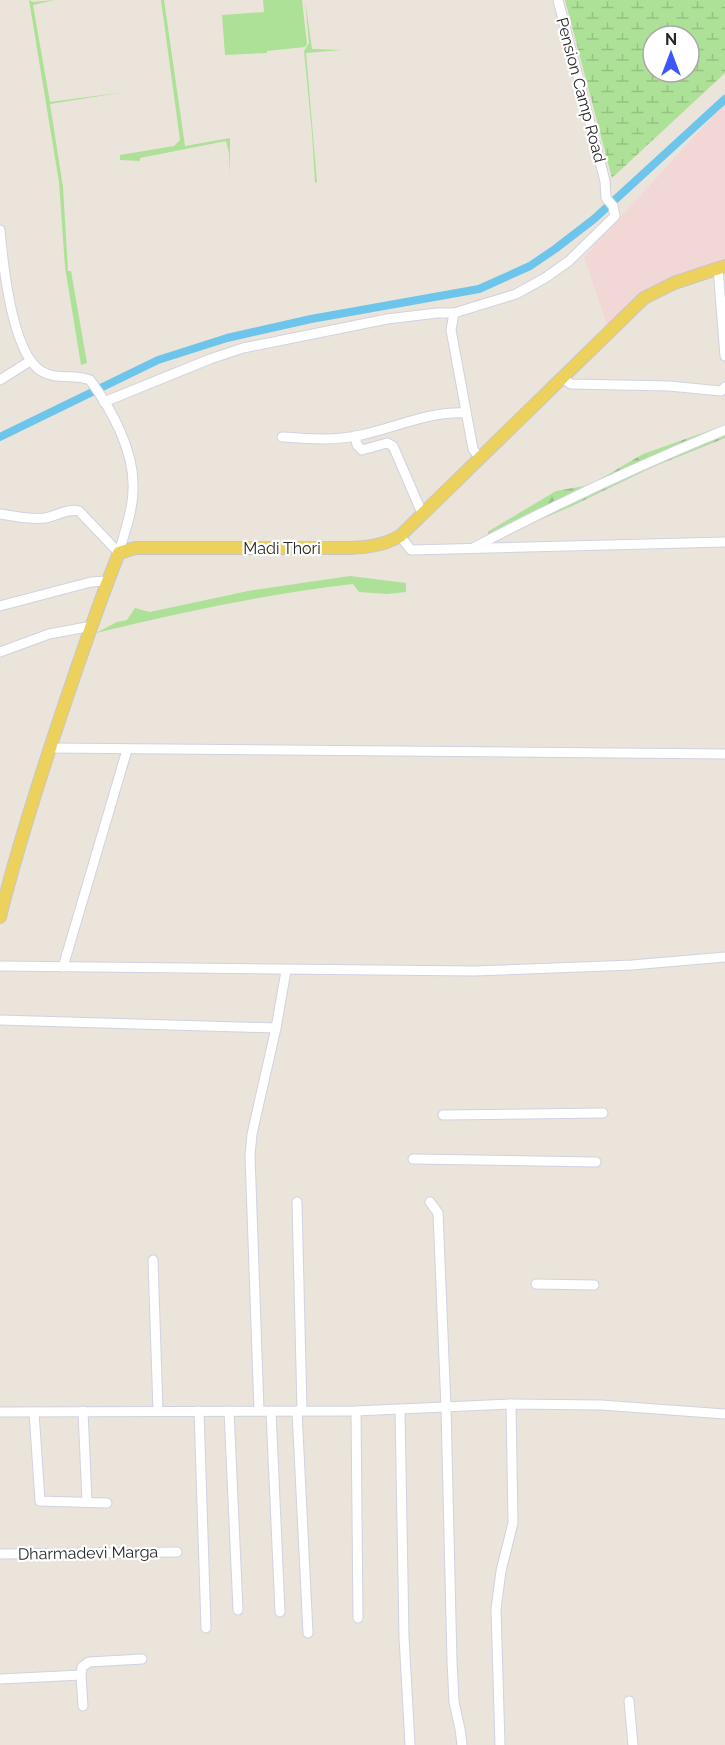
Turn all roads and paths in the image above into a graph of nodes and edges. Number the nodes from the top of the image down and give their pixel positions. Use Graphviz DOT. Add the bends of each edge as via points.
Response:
graph roads {
  1 [pos="558,0"];
  2 [pos="0,230"];
  3 [pos="722,267"];
  4 [pos="454,313"];
  5 [pos="725,356"];
  6 [pos="30,361"];
  7 [pos="562,378"];
  8 [pos="0,380"];
  9 [pos="725,387"];
  10 [pos="102,399"];
  11 [pos="466,413"];
  12 [pos="725,429"];
  13 [pos="355,436"];
  14 [pos="282,437"];
  15 [pos="480,459"];
  16 [pos="422,513"];
  17 [pos="0,514"];
  18 [pos="400,536"];
  19 [pos="725,542"];
  20 [pos="472,549"];
  21 [pos="119,553"];
  22 [pos="107,581"];
  23 [pos="0,606"];
  24 [pos="92,626"];
  25 [pos="0,652"];
  26 [pos="50,748"];
  27 [pos="127,750"];
  28 [pos="725,754"];
  29 [pos="2,897"];
  30 [pos="0,917"];
  31 [pos="725,957"];
  32 [pos="0,966"];
  33 [pos="63,967"];
  34 [pos="286,971"];
  35 [pos="0,1020"];
  36 [pos="276,1028"];
  37 [pos="603,1113"];
  38 [pos="443,1115"];
  39 [pos="413,1159"];
  40 [pos="596,1162"];
  41 [pos="297,1202"];
  42 [pos="430,1202"];
  43 [pos="153,1260"];
  44 [pos="536,1284"];
  45 [pos="594,1285"];
  46 [pos="511,1404"];
  47 [pos="446,1408"];
  48 [pos="400,1410"];
  49 [pos="83,1411"];
  50 [pos="158,1411"];
  51 [pos="199,1411"];
  52 [pos="229,1411"];
  53 [pos="259,1411"];
  54 [pos="271,1411"];
  55 [pos="299,1411"];
  56 [pos="356,1411"];
  57 [pos="0,1412"];
  58 [pos="34,1412"];
  59 [pos="725,1414"];
  60 [pos="87,1502"];
  61 [pos="107,1503"];
  62 [pos="177,1552"];
  63 [pos="0,1554"];
  64 [pos="238,1610"];
  65 [pos="280,1612"];
  66 [pos="358,1618"];
  67 [pos="206,1628"];
  68 [pos="308,1633"];
  69 [pos="142,1659"];
  70 [pos="81,1675"];
  71 [pos="0,1679"];
  72 [pos="629,1701"];
  73 [pos="83,1706"];
  74 [pos="410,1745"];
  75 [pos="462,1745"];
  76 [pos="500,1745"];
  77 [pos="633,1745"];
  1 -- 4 [label="street, Pension Camp Road" via="605,181 606,198 615,216 561,267 516,294"];
  2 -- 6 [label="street" via="12,310"];
  3 -- 5 [label="street"];
  3 -- 7 [label="main road, Madi Thori" via="644,298"];
  4 -- 10 [label="street" via="387,319 243,348"];
  4 -- 11 [label="street" via="451,330"];
  6 -- 8 [label="street"];
  6 -- 10 [label="street" via="51,375 87,378"];
  7 -- 9 [label="street" via="572,384 722,391"];
  7 -- 15 [label="main road, Madi Thori"];
  10 -- 21 [label="street" via="129,452 133,482"];
  11 -- 13 [label="street" via="441,412"];
  11 -- 15 [label="street" via="473,449"];
  12 -- 20 [label="street" via="548,509"];
  13 -- 14 [label="street" via="325,440"];
  13 -- 16 [label="street" via="362,450 387,443 393,446"];
  15 -- 16 [label="main road, Madi Thori"];
  16 -- 18 [label="main road, Madi Thori"];
  17 -- 21 [label="street" via="35,518 79,511"];
  18 -- 20 [label="street" via="411,550"];
  18 -- 21 [label="main road, Madi Thori" via="383,544 351,548 135,548"];
  19 -- 20 [label="street"];
  21 -- 22 [label="main road"];
  22 -- 23 [label="street"];
  22 -- 24 [label="main road"];
  24 -- 25 [label="street" via="49,634"];
  24 -- 26 [label="main road"];
  26 -- 27 [label="street"];
  26 -- 29 [label="main road"];
  27 -- 28 [label="street"];
  27 -- 33 [label="street"];
  29 -- 30 [label="main road"];
  31 -- 34 [label="street" via="495,971"];
  32 -- 33 [label="street"];
  33 -- 34 [label="street"];
  34 -- 36 [label="street"];
  35 -- 36 [label="street"];
  36 -- 53 [label="street" via="250,1155"];
  37 -- 38 [label="street"];
  39 -- 40 [label="street"];
  41 -- 55 [label="street"];
  42 -- 47 [label="street" via="438,1211"];
  43 -- 50 [label="street"];
  44 -- 45 [label="street"];
  46 -- 47 [label="street"];
  46 -- 59 [label="street"];
  46 -- 76 [label="street" via="513,1523 496,1609"];
  47 -- 48 [label="street"];
  47 -- 75 [label="street" via="452,1661"];
  48 -- 56 [label="street"];
  48 -- 74 [label="street"];
  49 -- 50 [label="street"];
  49 -- 58 [label="street"];
  49 -- 60 [label="street"];
  50 -- 51 [label="street"];
  51 -- 52 [label="street"];
  51 -- 67 [label="street"];
  52 -- 53 [label="street"];
  52 -- 64 [label="street"];
  53 -- 54 [label="street"];
  54 -- 55 [label="street"];
  54 -- 65 [label="street"];
  55 -- 56 [label="street"];
  55 -- 68 [label="street"];
  56 -- 66 [label="street"];
  57 -- 58 [label="street"];
  58 -- 60 [label="street" via="40,1501"];
  60 -- 61 [label="street"];
  62 -- 63 [label="street, Dharmadevi Marga"];
  69 -- 70 [label="street" via="89,1662 82,1667"];
  70 -- 71 [label="street"];
  70 -- 73 [label="street"];
  72 -- 77 [label="street"];
}
